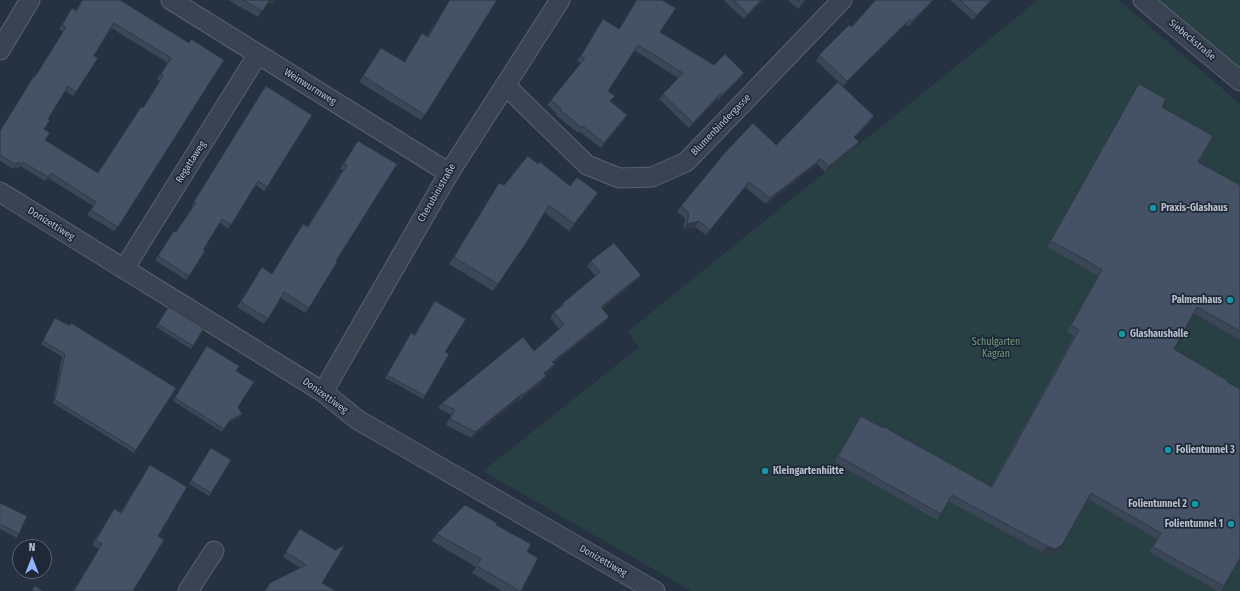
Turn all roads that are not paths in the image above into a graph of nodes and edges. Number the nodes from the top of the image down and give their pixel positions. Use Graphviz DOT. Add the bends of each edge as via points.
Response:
graph roads {
  1 [pos="30,0"];
  2 [pos="171,0"];
  3 [pos="560,0"];
  4 [pos="842,0"];
  5 [pos="1143,0"];
  6 [pos="0,50"];
  7 [pos="258,54"];
  8 [pos="1240,81"];
  9 [pos="505,85"];
  10 [pos="449,173"];
  11 [pos="0,192"];
  12 [pos="124,269"];
  13 [pos="323,392"];
  14 [pos="214,551"];
  15 [pos="188,591"];
  16 [pos="655,591"];
  1 -- 6 [label="street"];
  2 -- 7 [label="street, Weinwurmweg"];
  3 -- 9 [label="street, Cherubinistraße"];
  4 -- 9 [label="street, Blumenbindergasse" via="686,162 652,177 619,178 587,165"];
  5 -- 8 [label="street, Siebeckstraße"];
  7 -- 10 [label="street, Weinwurmweg"];
  7 -- 12 [label="street, Regattaweg"];
  9 -- 10 [label="street, Cherubinistraße"];
  10 -- 13 [label="street, Cherubinistraße"];
  11 -- 12 [label="street, Donizettiweg"];
  12 -- 13 [label="street, Donizettiweg"];
  13 -- 16 [label="street, Donizettiweg" via="358,420"];
  14 -- 15 [label="street"];
}
